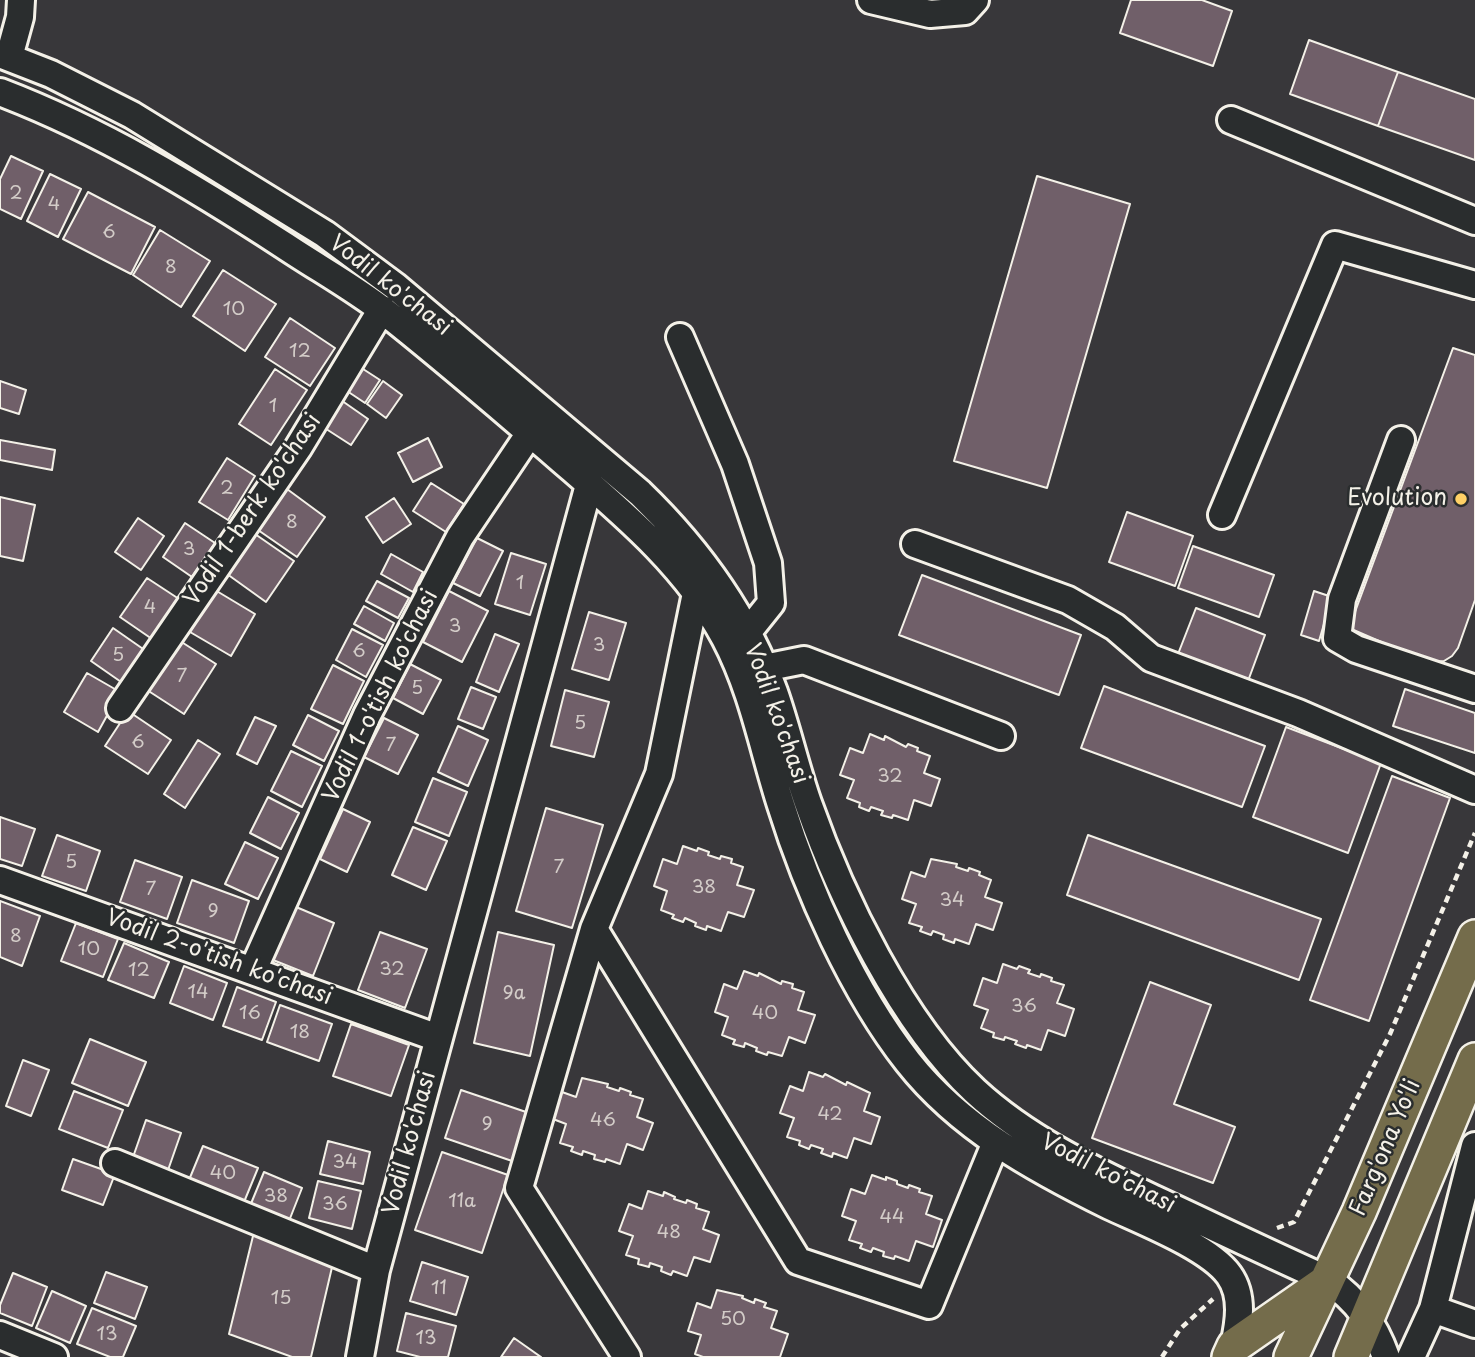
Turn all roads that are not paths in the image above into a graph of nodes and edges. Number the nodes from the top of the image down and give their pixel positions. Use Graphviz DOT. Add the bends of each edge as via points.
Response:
graph roads {
  1 [pos="21,0"];
  2 [pos="871,0"];
  3 [pos="975,0"];
  4 [pos="5,56"];
  5 [pos="0,92"];
  6 [pos="1231,120"];
  7 [pos="1475,221"];
  8 [pos="1475,285"];
  9 [pos="382,309"];
  10 [pos="680,337"];
  11 [pos="530,433"];
  12 [pos="1401,440"];
  13 [pos="589,485"];
  14 [pos="1222,515"];
  15 [pos="915,544"];
  16 [pos="696,593"];
  17 [pos="747,633"];
  18 [pos="764,668"];
  19 [pos="1475,689"];
  20 [pos="120,708"];
  21 [pos="1001,736"];
  22 [pos="1475,790"];
  23 [pos="0,880"];
  24 [pos="594,929"];
  25 [pos="1475,937"];
  26 [pos="253,970"];
  27 [pos="438,1038"];
  28 [pos="1475,1060"];
  29 [pos="996,1142"];
  30 [pos="1475,1146"];
  31 [pos="115,1163"];
  32 [pos="376,1270"];
  33 [pos="1328,1280"];
  34 [pos="1433,1309"];
  35 [pos="1368,1318"];
  36 [pos="1475,1324"];
  37 [pos="0,1335"];
  38 [pos="1232,1352"];
  39 [pos="54,1357"];
  40 [pos="360,1357"];
  41 [pos="627,1357"];
  42 [pos="1291,1357"];
  43 [pos="1351,1357"];
  44 [pos="1386,1357"];
  45 [pos="1411,1357"];
  1 -- 4 [label="street" via="20,17"];
  2 -- 3 [label="street" via="930,14 965,11"];
  4 -- 17 [label="street, Vodil ko'chasi" via="82,89 171,138 324,234 395,286 658,511 707,569"];
  5 -- 9 [label="street, Vodil ko'chasi" via="145,160"];
  6 -- 7 [label="street"];
  8 -- 14 [label="street" via="1335,245"];
  9 -- 11 [label="street, Vodil ko'chasi"];
  9 -- 20 [label="street, Vodil 1-berk ko'chasi" via="298,448"];
  10 -- 17 [label="street" via="735,464 768,563 771,603"];
  11 -- 13 [label="street, Vodil ko'chasi"];
  11 -- 26 [label="street, Vodil 1-o'tish ko'chasi" via="460,537 373,703"];
  12 -- 19 [label="street" via="1342,599 1337,638 1356,649"];
  13 -- 16 [label="street, Vodil ko'chasi" via="658,547"];
  13 -- 27 [label="street, Vodil ko'chasi"];
  15 -- 22 [label="street" via="1068,600 1115,627 1151,658 1298,713"];
  16 -- 24 [label="street" via="659,774"];
  16 -- 29 [label="street, Vodil ko'chasi" via="740,671 799,857 863,993 906,1060 933,1091"];
  17 -- 18 [label="street, Vodil ko'chasi"];
  18 -- 21 [label="street" via="804,660"];
  18 -- 33 [label="street, Vodil ko'chasi" via="808,802 850,905 886,972 948,1064 1006,1117 1073,1160"];
  23 -- 26 [label="street, Vodil 2-o'tish ko'chasi"];
  24 -- 29 [label="street" via="798,1261 929,1305"];
  24 -- 41 [label="street" via="519,1188"];
  25 -- 33 [label="main road, Farg'ona Yo'li"];
  26 -- 27 [label="street, Vodil 2-o'tish ko'chasi"];
  27 -- 32 [label="street, Vodil ko'chasi"];
  28 -- 35 [label="main road, Farg'ona Yo'li"];
  29 -- 38 [label="street, Vodil ko'chasi" via="1224,1268 1233,1281 1239,1311"];
  30 -- 34 [label="street"];
  31 -- 32 [label="street"];
  32 -- 40 [label="street, Vodil ko'chasi"];
  33 -- 35 [label="street, Vodil ko'chasi"];
  33 -- 38 [label="main road"];
  33 -- 42 [label="main road, Farg'ona Yo'li"];
  34 -- 36 [label="street"];
  34 -- 45 [label="street"];
  35 -- 43 [label="main road, Farg'ona Yo'li"];
  35 -- 44 [label="street, Vodil ko'chasi"];
  37 -- 39 [label="street"];
}
